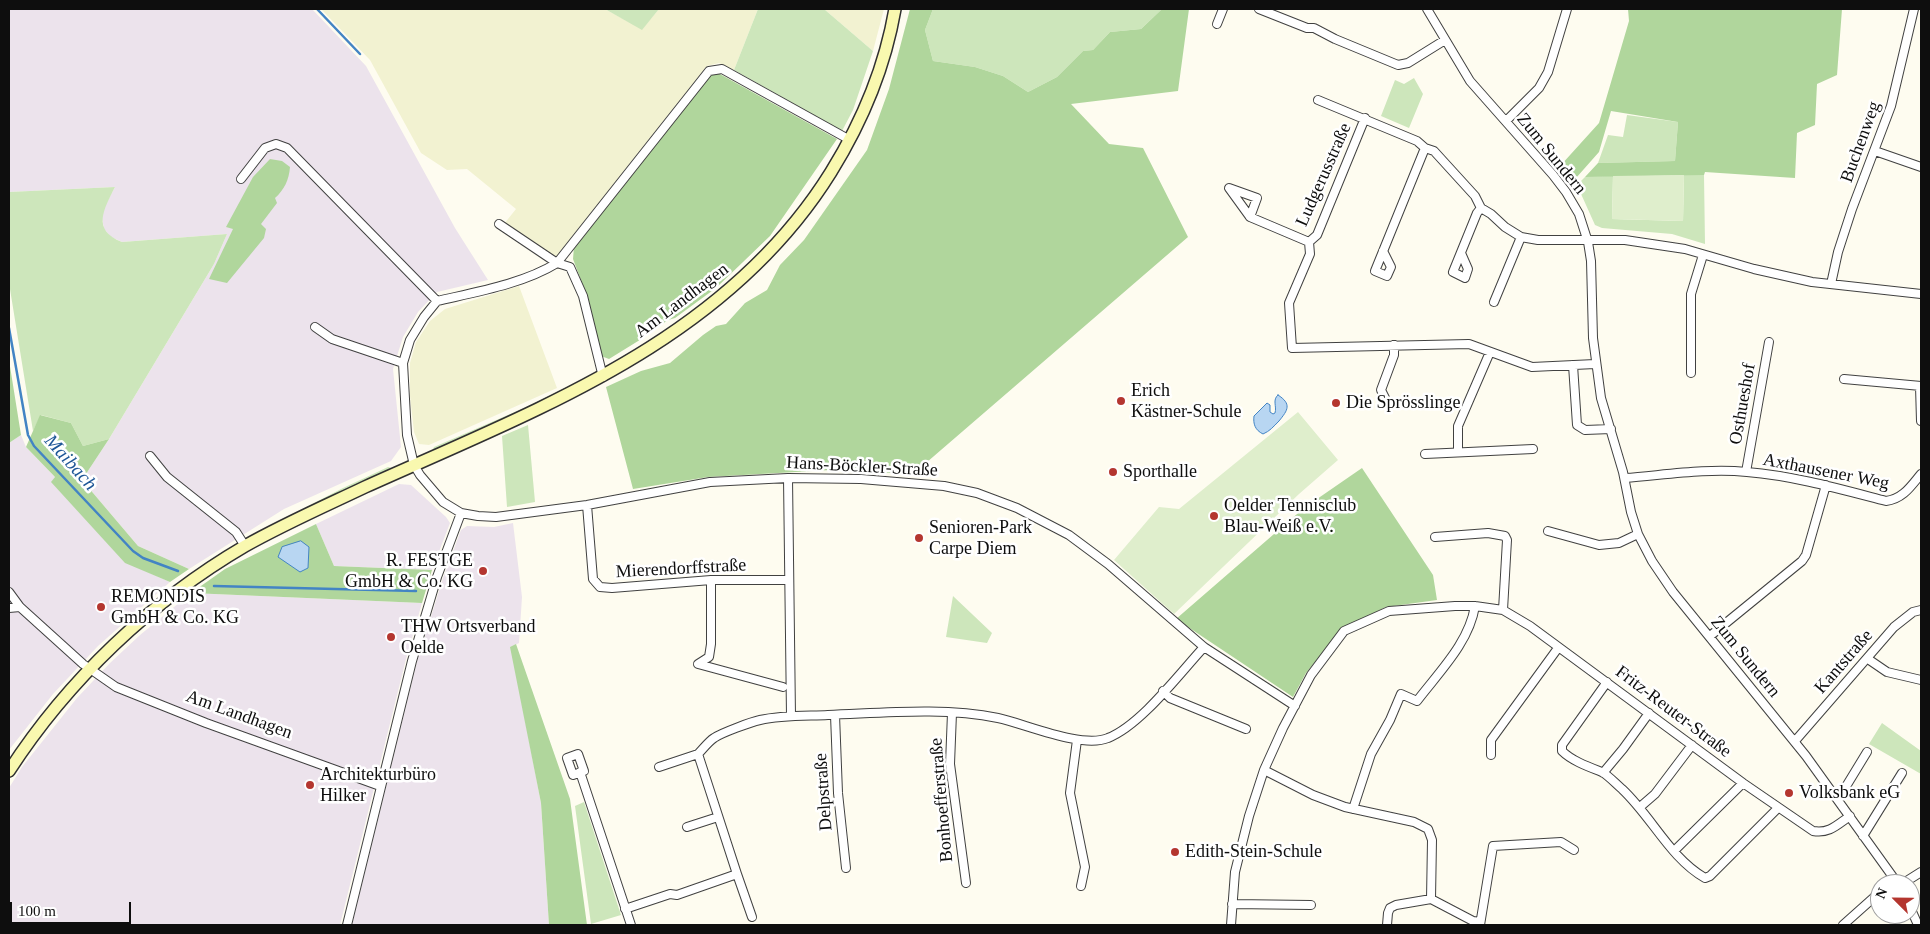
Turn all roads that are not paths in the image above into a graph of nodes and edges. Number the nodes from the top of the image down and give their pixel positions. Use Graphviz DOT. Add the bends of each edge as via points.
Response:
graph roads {
  1 [pos="894,9"];
  2 [pos="1223,9"];
  3 [pos="1258,9"];
  4 [pos="1427,9"];
  5 [pos="1567,9"];
  6 [pos="1914,9"];
  7 [pos="1280,13"];
  8 [pos="1217,24"];
  9 [pos="1445,40"];
  10 [pos="1318,100"];
  11 [pos="1365,118"];
  12 [pos="1506,121"];
  13 [pos="850,140"];
  14 [pos="1424,148"];
  15 [pos="1875,151"];
  16 [pos="1921,167"];
  17 [pos="241,179"];
  18 [pos="1481,208"];
  19 [pos="1250,217"];
  20 [pos="499,224"];
  21 [pos="1521,237"];
  22 [pos="1309,242"];
  23 [pos="1588,242"];
  24 [pos="1383,251"];
  25 [pos="1461,252"];
  26 [pos="1704,255"];
  27 [pos="557,263"];
  28 [pos="1831,284"];
  29 [pos="1921,294"];
  30 [pos="438,302"];
  31 [pos="1494,302"];
  32 [pos="315,326"];
  33 [pos="1769,342"];
  34 [pos="1394,345"];
  35 [pos="1490,352"];
  36 [pos="403,363"];
  37 [pos="1595,364"];
  38 [pos="1574,365"];
  39 [pos="1691,372"];
  40 [pos="603,377"];
  41 [pos="1844,379"];
  42 [pos="1920,386"];
  43 [pos="1386,400"];
  44 [pos="1921,421"];
  45 [pos="1611,429"];
  46 [pos="1533,449"];
  47 [pos="1458,452"];
  48 [pos="1425,454"];
  49 [pos="150,456"];
  50 [pos="414,465"];
  51 [pos="1746,472"];
  52 [pos="1921,474"];
  53 [pos="788,478"];
  54 [pos="1625,478"];
  55 [pos="1826,485"];
  56 [pos="587,505"];
  57 [pos="461,513"];
  58 [pos="1548,531"];
  59 [pos="1638,534"];
  60 [pos="1435,537"];
  61 [pos="245,546"];
  62 [pos="711,580"];
  63 [pos="789,580"];
  64 [pos="9,592"];
  65 [pos="1475,606"];
  66 [pos="20,607"];
  67 [pos="9,608"];
  68 [pos="1503,610"];
  69 [pos="1921,610"];
  70 [pos="1710,636"];
  71 [pos="1204,647"];
  72 [pos="1558,648"];
  73 [pos="1868,659"];
  74 [pos="89,669"];
  75 [pos="1921,680"];
  76 [pos="1607,682"];
  77 [pos="783,687"];
  78 [pos="1163,691"];
  79 [pos="1295,706"];
  80 [pos="952,713"];
  81 [pos="1649,713"];
  82 [pos="835,715"];
  83 [pos="791,716"];
  84 [pos="1246,730"];
  85 [pos="1077,740"];
  86 [pos="1795,741"];
  87 [pos="1692,745"];
  88 [pos="1866,752"];
  89 [pos="698,754"];
  90 [pos="1491,755"];
  91 [pos="659,768"];
  92 [pos="1264,770"];
  93 [pos="9,771"];
  94 [pos="580,772"];
  95 [pos="1603,773"];
  96 [pos="1902,773"];
  97 [pos="1743,783"];
  98 [pos="380,786"];
  99 [pos="1837,798"];
  100 [pos="1640,807"];
  101 [pos="1778,808"];
  102 [pos="1353,809"];
  103 [pos="1850,816"];
  104 [pos="718,817"];
  105 [pos="687,827"];
  106 [pos="1863,836"];
  107 [pos="1574,850"];
  108 [pos="1674,851"];
  109 [pos="846,868"];
  110 [pos="736,874"];
  111 [pos="1888,874"];
  112 [pos="966,883"];
  113 [pos="1081,886"];
  114 [pos="1431,899"];
  115 [pos="1870,901"];
  116 [pos="1232,904"];
  117 [pos="1312,905"];
  118 [pos="625,909"];
  119 [pos="752,916"];
  120 [pos="1480,923"];
  121 [pos="347,925"];
  122 [pos="631,925"];
  123 [pos="1231,925"];
  124 [pos="1387,925"];
  125 [pos="1843,925"];
  1 -- 13 [label="street, Am Landhagen" via="880,70"];
  2 -- 8 [label="street"];
  3 -- 7 [label="street"];
  4 -- 9 [label="street, Zum Sundern"];
  5 -- 12 [label="street" via="1548,72 1539,88"];
  6 -- 15 [label="street, Buchenweg" via="1891,106"];
  7 -- 9 [label="street" via="1307,28 1314,28 1398,65 1408,63"];
  9 -- 12 [label="street, Zum Sundern" via="1470,81"];
  10 -- 11 [label="street"];
  11 -- 14 [label="street" via="1417,141"];
  11 -- 22 [label="street, Ludgerusstraße" via="1317,235"];
  12 -- 23 [label="street, Zum Sundern" via="1566,192 1579,214"];
  13 -- 27 [label="street" via="722,69 709,71"];
  13 -- 40 [label="street, Am Landhagen" via="813,201 778,244 725,294"];
  14 -- 18 [label="street" via="1434,151"];
  14 -- 24 [label="street"];
  15 -- 16 [label="street"];
  15 -- 28 [label="street, Buchenweg" via="1852,209"];
  17 -- 30 [label="street" via="265,148 276,144 287,148"];
  18 -- 21 [label="street"];
  18 -- 25 [label="street"];
  19 -- 22 [label="street"];
  20 -- 27 [label="street"];
  21 -- 23 [label="street"];
  21 -- 31 [label="street"];
  22 -- 34 [label="street, Ludgerusstraße" via="1310,254 1289,303 1292,348"];
  23 -- 26 [label="street" via="1625,240"];
  23 -- 37 [label="street, Zum Sundern"];
  26 -- 28 [label="street"];
  26 -- 39 [label="street" via="1691,294"];
  27 -- 30 [label="street" via="543,272"];
  27 -- 40 [label="street" via="570,267 583,296"];
  28 -- 29 [label="street"];
  30 -- 36 [label="street" via="410,340"];
  32 -- 36 [label="street" via="332,339"];
  33 -- 51 [label="street, Osthueshof"];
  34 -- 35 [label="street, Ludgerusstraße" via="1469,344"];
  34 -- 43 [label="street" via="1394,355 1381,390"];
  35 -- 38 [label="street, Ludgerusstraße" via="1532,367"];
  35 -- 47 [label="street" via="1458,426"];
  36 -- 50 [label="street" via="407,434"];
  37 -- 38 [label="street, Ludgerusstraße"];
  37 -- 45 [label="street, Zum Sundern"];
  38 -- 45 [label="street" via="1577,425 1585,430"];
  40 -- 50 [label="street, Am Landhagen"];
  41 -- 42 [label="street"];
  42 -- 44 [label="street"];
  45 -- 54 [label="street, Zum Sundern"];
  46 -- 47 [label="street"];
  47 -- 48 [label="street"];
  49 -- 61 [label="street" via="167,477 236,532"];
  50 -- 57 [label="street, Hans-Böckler-Straße" via="443,502"];
  50 -- 61 [label="street, Am Landhagen" via="291,521"];
  51 -- 54 [label="street, Axthausener Weg"];
  51 -- 55 [label="street, Axthausener Weg"];
  52 -- 55 [label="street, Axthausener Weg" via="1905,493 1886,501"];
  53 -- 56 [label="street, Hans-Böckler-Straße" via="710,482"];
  53 -- 63 [label="street"];
  53 -- 71 [label="street, Hans-Böckler-Straße" via="861,479 944,486 977,493 1017,508 1068,535 1104,561"];
  54 -- 59 [label="street, Zum Sundern"];
  55 -- 70 [label="street" via="1802,561"];
  56 -- 57 [label="street, Hans-Böckler-Straße" via="496,517"];
  56 -- 62 [label="street, Mierendorffstraße" via="593,579 600,587"];
  57 -- 98 [label="street" via="424,619"];
  58 -- 59 [label="street" via="1599,545 1619,543"];
  59 -- 70 [label="street, Zum Sundern" via="1673,592"];
  60 -- 68 [label="street" via="1488,533 1505,536"];
  61 -- 74 [label="street, Am Landhagen" via="177,592"];
  62 -- 63 [label="street, Mierendorffstraße"];
  62 -- 77 [label="street" via="709,657 698,664"];
  63 -- 83 [label="street"];
  64 -- 66 [label="street, Am Landhagen"];
  65 -- 68 [label="street, Fritz-Reuter-Straße"];
  65 -- 79 [label="street, Fritz-Reuter-Straße" via="1389,611 1344,631"];
  65 -- 102 [label="street" via="1467,634 1417,701 1401,694 1371,754"];
  66 -- 67 [label="street"];
  66 -- 74 [label="street, Am Landhagen"];
  68 -- 72 [label="street, Fritz-Reuter-Straße"];
  69 -- 73 [label="street, Kantstraße" via="1905,617 1894,627"];
  70 -- 86 [label="street, Zum Sundern"];
  71 -- 78 [label="street"];
  71 -- 79 [label="street, Hans-Böckler-Straße"];
  72 -- 76 [label="street, Fritz-Reuter-Straße"];
  72 -- 90 [label="street" via="1491,740"];
  73 -- 75 [label="street" via="1887,672"];
  73 -- 86 [label="street, Kantstraße"];
  74 -- 93 [label="street, Am Landhagen" via="44,721"];
  74 -- 98 [label="street, Am Landhagen" via="116,687"];
  76 -- 81 [label="street, Fritz-Reuter-Straße"];
  76 -- 95 [label="street" via="1561,748 1563,753"];
  78 -- 84 [label="street" via="1170,698"];
  78 -- 85 [label="street" via="1122,731 1096,741"];
  79 -- 92 [label="street, Fritz-Reuter-Straße"];
  80 -- 82 [label="street"];
  80 -- 85 [label="street" via="997,718"];
  80 -- 112 [label="street, Bonhoefferstraße" via="950,764"];
  81 -- 87 [label="street, Fritz-Reuter-Straße"];
  81 -- 95 [label="street"];
  82 -- 83 [label="street"];
  82 -- 109 [label="street, Delpstraße" via="838,793"];
  83 -- 89 [label="street" via="760,720 715,737"];
  85 -- 113 [label="street" via="1070,792 1085,866"];
  86 -- 99 [label="street, Zum Sundern"];
  87 -- 97 [label="street, Fritz-Reuter-Straße"];
  87 -- 100 [label="street" via="1655,794"];
  88 -- 99 [label="street"];
  89 -- 91 [label="street"];
  89 -- 104 [label="street"];
  92 -- 102 [label="street" via="1313,795"];
  92 -- 116 [label="street, Fritz-Reuter-Straße" via="1237,864"];
  94 -- 118 [label="street"];
  95 -- 100 [label="street"];
  96 -- 106 [label="street"];
  97 -- 101 [label="street, Fritz-Reuter-Straße"];
  97 -- 108 [label="street"];
  98 -- 121 [label="street"];
  99 -- 103 [label="street, Zum Sundern"];
  100 -- 108 [label="street"];
  101 -- 103 [label="street, Fritz-Reuter-Straße" via="1813,831 1822,833"];
  101 -- 108 [label="street" via="1710,876 1705,878 1696,873"];
  102 -- 114 [label="street" via="1414,822 1428,829 1432,840"];
  103 -- 106 [label="street, Zum Sundern"];
  104 -- 105 [label="street"];
  104 -- 110 [label="street"];
  106 -- 111 [label="street, Zum Sundern"];
  107 -- 120 [label="street" via="1561,842 1493,846"];
  110 -- 118 [label="street"];
  110 -- 119 [label="street"];
  114 -- 120 [label="street"];
  114 -- 124 [label="street" via="1390,908"];
  115 -- 125 [label="street"];
  116 -- 117 [label="street"];
  116 -- 123 [label="street, Fritz-Reuter-Straße"];
  118 -- 122 [label="street"];
}
